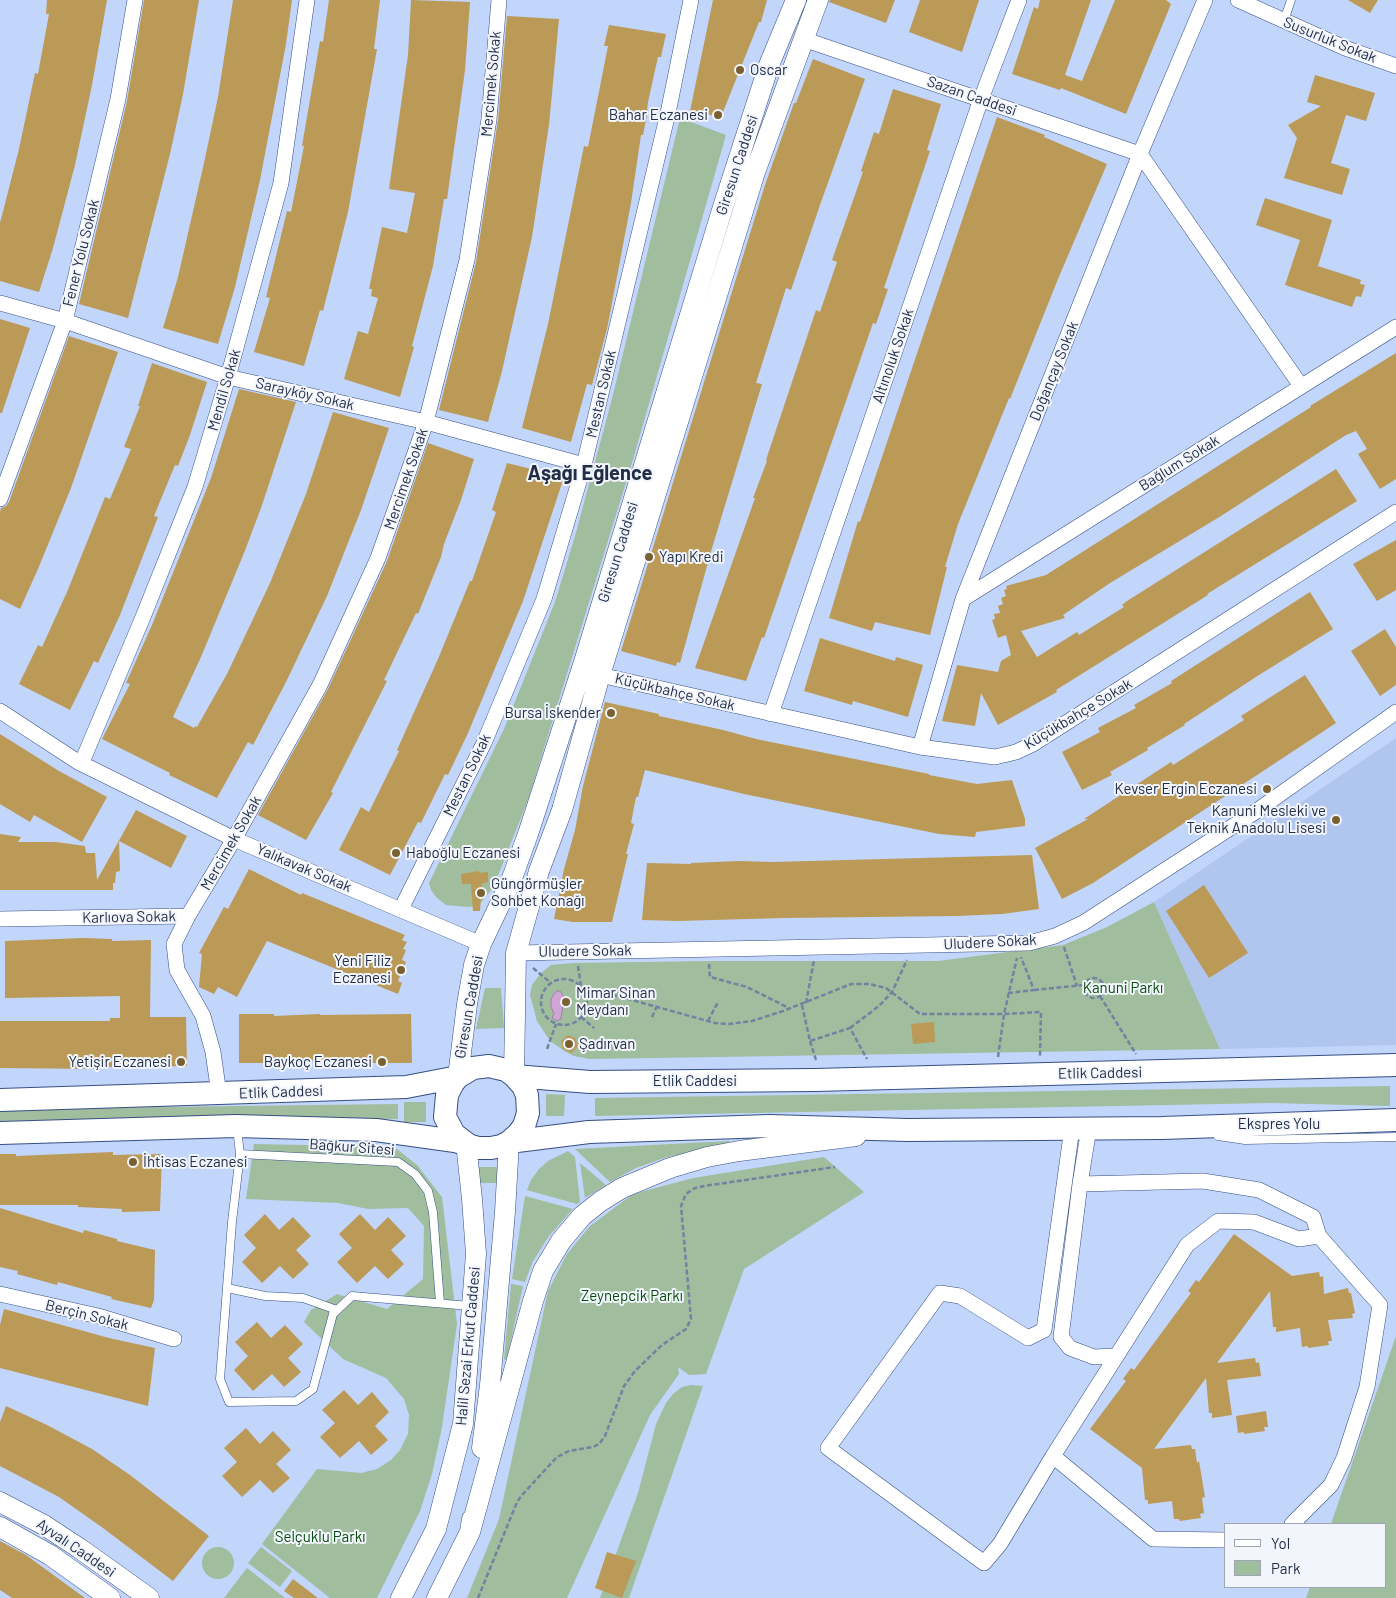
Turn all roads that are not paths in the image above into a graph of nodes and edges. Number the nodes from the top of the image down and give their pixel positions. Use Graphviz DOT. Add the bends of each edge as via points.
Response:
graph roads {
  1 [pos="135,0"];
  2 [pos="307,0"];
  3 [pos="499,0"];
  4 [pos="691,0"];
  5 [pos="796,0"];
  6 [pos="818,0"];
  7 [pos="1018,0"];
  8 [pos="1205,0"];
  9 [pos="1238,0"];
  10 [pos="1291,0"];
  11 [pos="1284,21"];
  12 [pos="803,39"];
  13 [pos="1396,66"];
  14 [pos="981,99"];
  15 [pos="1140,154"];
  16 [pos="0,302"];
  17 [pos="65,321"];
  18 [pos="1396,327"];
  19 [pos="228,377"];
  20 [pos="1301,386"];
  21 [pos="426,422"];
  22 [pos="584,465"];
  23 [pos="0,499"];
  24 [pos="1396,512"];
  25 [pos="963,600"];
  26 [pos="600,675"];
  27 [pos="0,711"];
  28 [pos="1396,712"];
  29 [pos="771,714"];
  30 [pos="920,747"];
  31 [pos="82,762"];
  32 [pos="234,839"];
  33 [pos="401,909"];
  34 [pos="188,916"];
  35 [pos="0,919"];
  36 [pos="481,944"];
  37 [pos="522,958"];
  38 [pos="1396,1065"];
  39 [pos="514,1076"];
  40 [pos="458,1077"];
  41 [pos="219,1094"];
  42 [pos="0,1100"];
  43 [pos="1396,1120"];
  44 [pos="236,1126"];
  45 [pos="1081,1128"];
  46 [pos="1162,1128"];
  47 [pos="908,1130"];
  48 [pos="0,1133"];
  49 [pos="1396,1137"];
  50 [pos="509,1142"];
  51 [pos="466,1143"];
  52 [pos="240,1154"];
  53 [pos="1080,1184"];
  54 [pos="1319,1236"];
  55 [pos="227,1288"];
  56 [pos="0,1294"];
  57 [pos="440,1303"];
  58 [pos="471,1306"];
  59 [pos="337,1310"];
  60 [pos="174,1339"];
  61 [pos="1116,1356"];
  62 [pos="1053,1456"];
  63 [pos="0,1502"];
  64 [pos="1293,1523"];
  65 [pos="0,1527"];
  66 [pos="470,1532"];
  67 [pos="1224,1540"];
  68 [pos="110,1598"];
  69 [pos="149,1598"];
  70 [pos="401,1598"];
  71 [pos="437,1598"];
  1 -- 17 [label="street, Fener Yolu Sokak" via="118,99"];
  2 -- 19 [label="street, Mendil Sokak" via="281,183"];
  3 -- 21 [label="street, Mercimek Sokak" via="489,119 467,260"];
  4 -- 22 [label="street, Mestan Sokak" via="668,113"];
  5 -- 36 [label="main road, Giresun Caddesi" via="769,65 723,207 528,834 511,881"];
  6 -- 12 [label="main road, Giresun Caddesi"];
  7 -- 14 [label="street, Altınoluk Sokak"];
  8 -- 15 [label="street, Doğançay Sokak"];
  9 -- 11 [label="street, Susurluk Sokak"];
  10 -- 11 [label="lane"];
  11 -- 13 [label="street, Susurluk Sokak"];
  12 -- 14 [label="street, Sazan Caddesi"];
  12 -- 26 [label="main road, Giresun Caddesi" via="749,190"];
  14 -- 15 [label="street, Sazan Caddesi"];
  14 -- 29 [label="street, Altınoluk Sokak"];
  15 -- 20 [label="street"];
  15 -- 25 [label="street, Doğançay Sokak"];
  16 -- 17 [label="street, Sarayköy Sokak"];
  17 -- 19 [label="street, Sarayköy Sokak"];
  17 -- 23 [label="street, Fener Yolu Sokak"];
  18 -- 20 [label="street, Bağlum Sokak"];
  19 -- 21 [label="street, Sarayköy Sokak"];
  19 -- 31 [label="street, Mendil Sokak" via="195,487"];
  20 -- 25 [label="street, Bağlum Sokak"];
  21 -- 22 [label="street, Sarayköy Sokak"];
  21 -- 32 [label="street, Mercimek Sokak" via="378,558 320,685"];
  22 -- 33 [label="street, Mestan Sokak" via="544,599 484,743"];
  24 -- 30 [label="street, Küçükbahçe Sokak" via="1033,744 995,757"];
  25 -- 30 [label="street, Doğançay Sokak"];
  26 -- 29 [label="street, Küçükbahçe Sokak"];
  26 -- 37 [label="main road, Giresun Caddesi" via="562,810 539,871"];
  27 -- 31 [label="street, Yalıkavak Sokak"];
  28 -- 37 [label="street, Uludere Sokak" via="1247,817 1084,923 1055,936 1029,942"];
  29 -- 30 [label="street, Küçükbahçe Sokak"];
  31 -- 32 [label="street, Yalıkavak Sokak"];
  32 -- 33 [label="street, Yalıkavak Sokak"];
  32 -- 34 [label="street, Mercimek Sokak"];
  33 -- 36 [label="street, Yalıkavak Sokak"];
  34 -- 35 [label="street, Karlıova Sokak"];
  34 -- 41 [label="street, Karlıova Sokak" via="174,944 177,970 203,1016 213,1052"];
  36 -- 40 [label="main road, Giresun Caddesi" via="471,979"];
  37 -- 39 [label="main road, Giresun Caddesi"];
  38 -- 39 [label="main road, Etlik Caddesi" via="805,1080 590,1082"];
  39 -- 40 [label="main road, Etlik Caddesi" via="506,1070 477,1066"];
  39 -- 50 [label="main road" via="526,1095 528,1113 524,1126"];
  40 -- 41 [label="main road, Etlik Caddesi" via="406,1087"];
  40 -- 51 [label="main road" via="447,1095 445,1117 454,1134"];
  41 -- 42 [label="main road, Etlik Caddesi"];
  43 -- 46 [label="main road"];
  44 -- 48 [label="main road"];
  44 -- 51 [label="main road" via="376,1130"];
  44 -- 52 [label="lane"];
  45 -- 46 [label="main road"];
  45 -- 47 [label="main road"];
  45 -- 53 [label="street"];
  45 -- 62 [label="street" via="1044,1330 1028,1338 960,1296 940,1293 828,1448 984,1563 1000,1544"];
  46 -- 49 [label="lane, Ekspres Yolu" via="1245,1140"];
  47 -- 50 [label="main road" via="769,1126 589,1132"];
  47 -- 66 [label="main road" via="707,1157 640,1179 601,1200 582,1216 561,1241 543,1271"];
  50 -- 51 [label="main road" via="491,1148 478,1148"];
  50 -- 66 [label="main road, Halil Sezai Erkut Caddesi" via="490,1385"];
  51 -- 58 [label="main road, Halil Sezai Erkut Caddesi" via="476,1254"];
  52 -- 55 [label="lane"];
  52 -- 57 [label="lane, Bağkur Sitesi" via="398,1162 416,1174 428,1191 434,1212"];
  53 -- 54 [label="street" via="1203,1182 1259,1190 1313,1217"];
  53 -- 61 [label="street" via="1061,1337 1070,1348 1094,1358"];
  54 -- 61 [label="street" via="1299,1239 1254,1222 1218,1221 1187,1244"];
  54 -- 64 [label="street" via="1380,1305 1368,1387 1344,1458 1331,1485"];
  55 -- 59 [label="lane" via="265,1296 303,1298"];
  55 -- 59 [label="lane" via="220,1379 229,1402 296,1400 312,1388 333,1314"];
  56 -- 60 [label="street, Berçin Sokak" via="98,1316"];
  57 -- 58 [label="lane"];
  57 -- 59 [label="lane" via="352,1296"];
  58 -- 70 [label="main road, Halil Sezai Erkut Caddesi" via="463,1424 436,1529"];
  61 -- 62 [label="street"];
  62 -- 67 [label="street" via="1153,1539"];
  63 -- 69 [label="main road, Ayvalı Caddesi" via="44,1525"];
  65 -- 68 [label="main road, Ayvalı Caddesi" via="50,1555"];
  66 -- 71 [label="main road, Halil Sezai Erkut Caddesi"];
}
